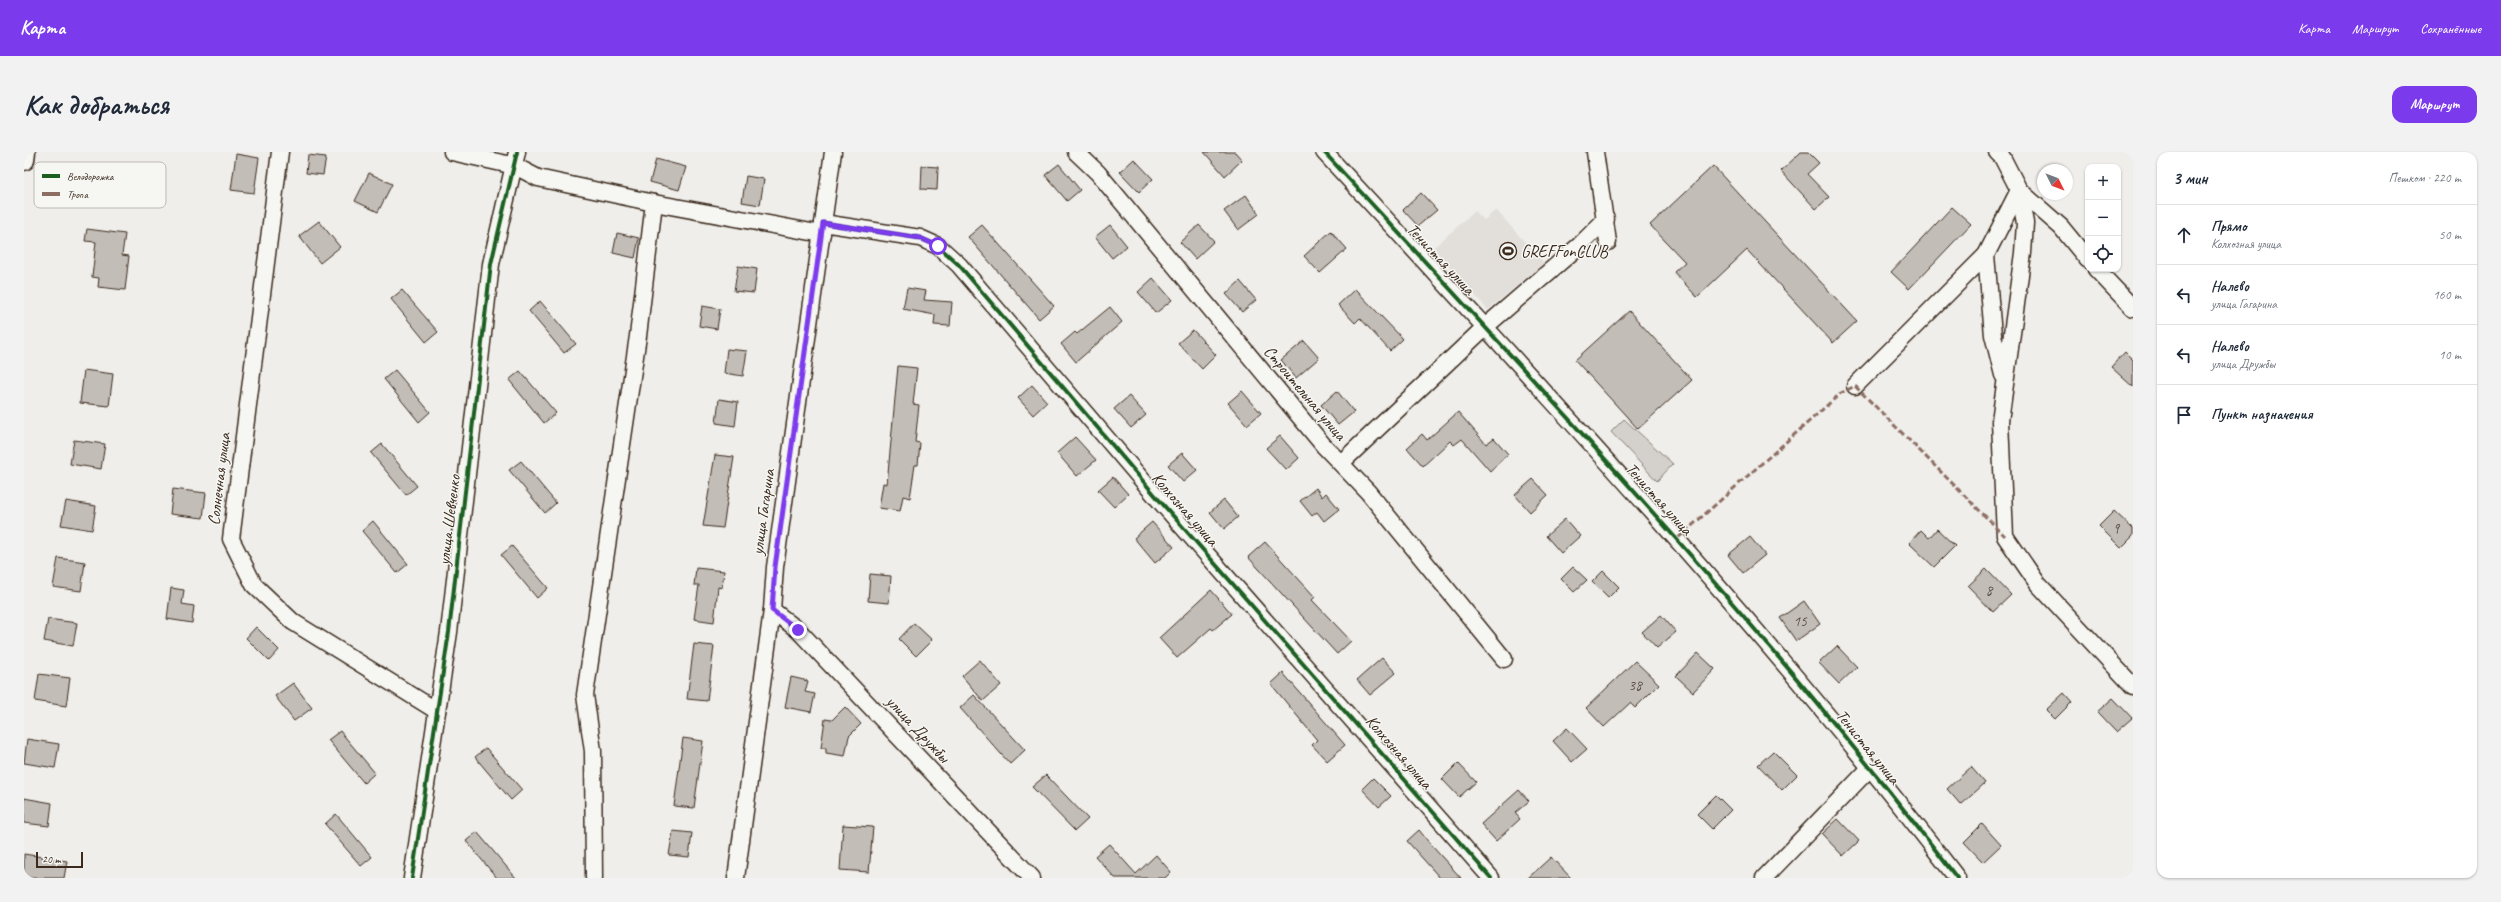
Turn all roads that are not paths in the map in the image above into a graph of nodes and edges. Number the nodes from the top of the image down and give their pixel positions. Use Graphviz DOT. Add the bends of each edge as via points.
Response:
graph roads {
  1 [pos="25,152"];
  2 [pos="280,152"];
  3 [pos="452,152"];
  4 [pos="833,152"];
  5 [pos="1076,152"];
  6 [pos="1324,152"];
  7 [pos="1596,152"];
  8 [pos="1997,152"];
  9 [pos="516,159"];
  10 [pos="24,160"];
  11 [pos="2018,190"];
  12 [pos="654,203"];
  13 [pos="1606,219"];
  14 [pos="822,228"];
  15 [pos="1608,242"];
  16 [pos="1986,255"];
  17 [pos="2085,256"];
  18 [pos="2099,272"];
  19 [pos="2133,308"];
  20 [pos="1485,327"];
  21 [pos="2005,382"];
  22 [pos="1855,386"];
  23 [pos="1341,463"];
  24 [pos="772,610"];
  25 [pos="1504,659"];
  26 [pos="2133,686"];
  27 [pos="437,711"];
  28 [pos="1869,769"];
  29 [pos="412,878"];
  30 [pos="594,878"];
  31 [pos="736,878"];
  32 [pos="1032,878"];
  33 [pos="1492,878"];
  34 [pos="1764,878"];
  35 [pos="1957,878"];
  1 -- 10 [label="main road"];
  2 -- 27 [label="street, Солнечная улица" via="231,539 254,585 293,622"];
  3 -- 9 [label="street, Колхозная улица"];
  4 -- 14 [label="street, улица Гагарина"];
  5 -- 23 [label="street, Строительная улица" via="1098,173 1324,446"];
  6 -- 20 [label="street, Тенистая улица"];
  7 -- 13 [label="street"];
  8 -- 11 [label="street"];
  9 -- 12 [label="street, Колхозная улица" via="538,178"];
  9 -- 27 [label="street, улица Шевченко" via="492,264 449,632"];
  11 -- 16 [label="street"];
  11 -- 17 [label="street" via="2061,227"];
  11 -- 21 [label="street" via="2025,230"];
  12 -- 14 [label="street, Колхозная улица"];
  12 -- 30 [label="street" via="638,336 585,695 593,751"];
  13 -- 15 [label="street"];
  13 -- 20 [label="street" via="1580,245"];
  14 -- 24 [label="street, улица Гагарина" via="775,567"];
  14 -- 33 [label="street, Колхозная улица" via="920,238 938,246 959,265 1160,501"];
  16 -- 21 [label="street" via="1992,335"];
  16 -- 22 [label="street"];
  18 -- 19 [label="street"];
  20 -- 23 [label="street"];
  20 -- 28 [label="street, Тенистая улица" via="1678,538"];
  21 -- 26 [label="street" via="2000,421 2006,536 2038,584"];
  23 -- 25 [label="street, Строительная улица" via="1368,492"];
  24 -- 31 [label="street, улица Гагарина"];
  24 -- 32 [label="street, улица Дружбы" via="798,630"];
  27 -- 29 [label="street, улица Шевченко"];
  28 -- 34 [label="street"];
  28 -- 35 [label="street, Тенистая улица"];
}
